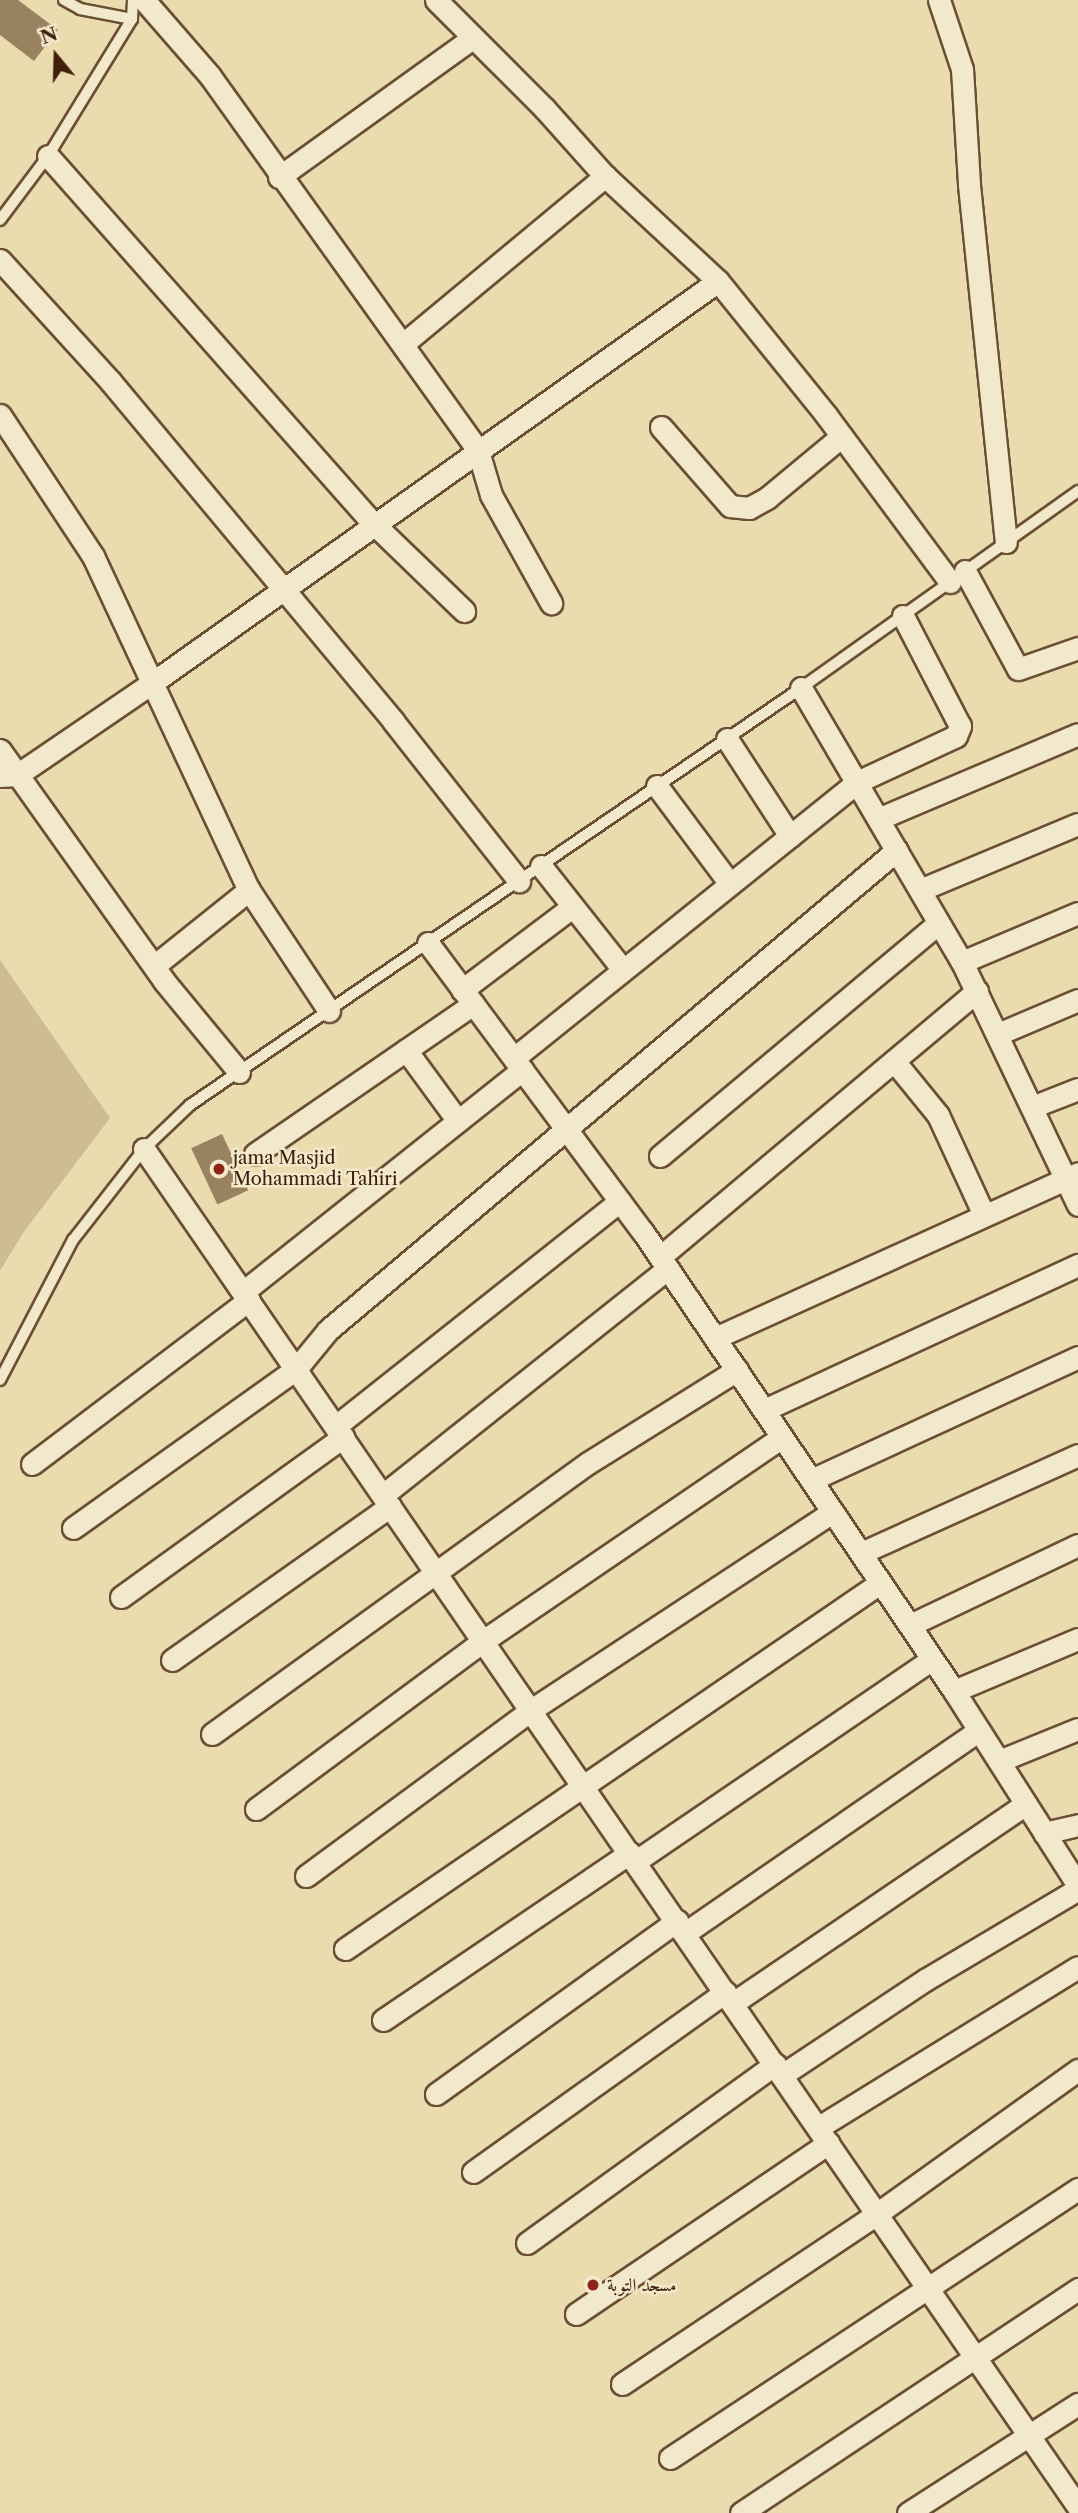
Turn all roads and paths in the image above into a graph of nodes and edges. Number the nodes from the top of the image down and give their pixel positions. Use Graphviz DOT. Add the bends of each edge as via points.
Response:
graph roads {
  1 [pos="64,0"];
  2 [pos="133,0"];
  3 [pos="144,0"];
  4 [pos="436,0"];
  5 [pos="939,0"];
  6 [pos="132,19"];
  7 [pos="471,39"];
  8 [pos="48,156"];
  9 [pos="605,176"];
  10 [pos="279,177"];
  11 [pos="0,219"];
  12 [pos="0,260"];
  13 [pos="718,281"];
  14 [pos="403,344"];
  15 [pos="0,415"];
  16 [pos="661,427"];
  17 [pos="842,436"];
  18 [pos="478,451"];
  19 [pos="1078,491"];
  20 [pos="375,525"];
  21 [pos="1006,542"];
  22 [pos="957,577"];
  23 [pos="282,590"];
  24 [pos="551,603"];
  25 [pos="464,611"];
  26 [pos="902,616"];
  27 [pos="1078,648"];
  28 [pos="152,683"];
  29 [pos="801,688"];
  30 [pos="1078,734"];
  31 [pos="727,739"];
  32 [pos="0,750"];
  33 [pos="8,776"];
  34 [pos="857,782"];
  35 [pos="657,786"];
  36 [pos="878,819"];
  37 [pos="1078,824"];
  38 [pos="790,836"];
  39 [pos="897,850"];
  40 [pos="541,866"];
  41 [pos="519,881"];
  42 [pos="730,884"];
  43 [pos="249,890"];
  44 [pos="920,890"];
  45 [pos="572,908"];
  46 [pos="1078,914"];
  47 [pos="939,923"];
  48 [pos="428,943"];
  49 [pos="962,962"];
  50 [pos="154,966"];
  51 [pos="623,970"];
  52 [pos="977,991"];
  53 [pos="468,997"];
  54 [pos="1078,1000"];
  55 [pos="329,1011"];
  56 [pos="998,1034"];
  57 [pos="406,1050"];
  58 [pos="894,1062"];
  59 [pos="518,1064"];
  60 [pos="239,1072"];
  61 [pos="1078,1089"];
  62 [pos="1032,1107"];
  63 [pos="458,1121"];
  64 [pos="566,1128"];
  65 [pos="144,1149"];
  66 [pos="255,1154"];
  67 [pos="660,1156"];
  68 [pos="1072,1176"];
  69 [pos="620,1201"];
  70 [pos="1078,1205"];
  71 [pos="984,1215"];
  72 [pos="664,1263"];
  73 [pos="1078,1265"];
  74 [pos="246,1296"];
  75 [pos="715,1338"];
  76 [pos="1078,1357"];
  77 [pos="296,1369"];
  78 [pos="737,1370"];
  79 [pos="0,1380"];
  80 [pos="764,1410"];
  81 [pos="339,1431"];
  82 [pos="782,1437"];
  83 [pos="1078,1455"];
  84 [pos="32,1464"];
  85 [pos="811,1480"];
  86 [pos="387,1501"];
  87 [pos="833,1512"];
  88 [pos="73,1528"];
  89 [pos="1078,1545"];
  90 [pos="861,1553"];
  91 [pos="436,1573"];
  92 [pos="880,1583"];
  93 [pos="121,1597"];
  94 [pos="909,1625"];
  95 [pos="1078,1639"];
  96 [pos="483,1641"];
  97 [pos="932,1659"];
  98 [pos="172,1660"];
  99 [pos="954,1691"];
  100 [pos="531,1710"];
  101 [pos="1078,1729"];
  102 [pos="979,1730"];
  103 [pos="212,1734"];
  104 [pos="999,1761"];
  105 [pos="583,1785"];
  106 [pos="1026,1804"];
  107 [pos="256,1809"];
  108 [pos="1078,1825"];
  109 [pos="1044,1833"];
  110 [pos="633,1857"];
  111 [pos="306,1876"];
  112 [pos="1078,1887"];
  113 [pos="681,1927"];
  114 [pos="345,1949"];
  115 [pos="1078,1967"];
  116 [pos="729,1997"];
  117 [pos="383,2020"];
  118 [pos="779,2069"];
  119 [pos="1078,2070"];
  120 [pos="436,2094"];
  121 [pos="824,2135"];
  122 [pos="473,2172"];
  123 [pos="1078,2189"];
  124 [pos="878,2213"];
  125 [pos="527,2243"];
  126 [pos="928,2286"];
  127 [pos="1078,2289"];
  128 [pos="576,2314"];
  129 [pos="977,2357"];
  130 [pos="622,2384"];
  131 [pos="1078,2404"];
  132 [pos="1032,2435"];
  133 [pos="670,2458"];
  134 [pos="1078,2507"];
  135 [pos="741,2513"];
  136 [pos="908,2513"];
  137 [pos="1068,2513"];
  1 -- 6 [label="lane" via="80,9"];
  2 -- 6 [label="lane"];
  3 -- 10 [label="street" via="210,76"];
  4 -- 7 [label="street"];
  5 -- 21 [label="street" via="962,69 969,185"];
  6 -- 8 [label="lane"];
  7 -- 9 [label="street" via="545,108"];
  7 -- 10 [label="street"];
  8 -- 11 [label="lane"];
  8 -- 20 [label="street"];
  9 -- 13 [label="street"];
  9 -- 14 [label="street"];
  10 -- 14 [label="street"];
  12 -- 23 [label="street" via="111,382"];
  13 -- 17 [label="street"];
  13 -- 18 [label="street"];
  14 -- 18 [label="street"];
  15 -- 28 [label="street" via="93,556"];
  16 -- 17 [label="street" via="730,506 749,508"];
  17 -- 22 [label="street"];
  18 -- 20 [label="street"];
  18 -- 24 [label="street" via="491,495"];
  19 -- 21 [label="lane"];
  20 -- 23 [label="street"];
  20 -- 25 [label="street"];
  21 -- 22 [label="lane"];
  22 -- 26 [label="lane"];
  22 -- 27 [label="street" via="1018,669"];
  23 -- 28 [label="street"];
  23 -- 41 [label="street"];
  26 -- 29 [label="lane"];
  26 -- 34 [label="street" via="960,731"];
  28 -- 33 [label="street"];
  28 -- 43 [label="street"];
  29 -- 31 [label="lane"];
  29 -- 34 [label="street"];
  30 -- 36 [label="street"];
  31 -- 35 [label="lane"];
  31 -- 38 [label="street"];
  32 -- 33 [label="street"];
  33 -- 50 [label="street"];
  34 -- 36 [label="street"];
  34 -- 38 [label="street"];
  35 -- 40 [label="lane"];
  35 -- 42 [label="street"];
  36 -- 39 [label="street"];
  37 -- 44 [label="street"];
  38 -- 42 [label="street"];
  39 -- 44 [label="street"];
  39 -- 64 [label="street"];
  40 -- 41 [label="lane"];
  40 -- 45 [label="street"];
  41 -- 48 [label="lane"];
  42 -- 51 [label="street"];
  43 -- 50 [label="street"];
  43 -- 55 [label="street"];
  44 -- 47 [label="street"];
  45 -- 51 [label="street"];
  45 -- 53 [label="street"];
  46 -- 49 [label="street"];
  47 -- 49 [label="street"];
  47 -- 67 [label="street"];
  48 -- 53 [label="street"];
  48 -- 55 [label="lane"];
  49 -- 52 [label="street"];
  50 -- 60 [label="street"];
  51 -- 59 [label="street"];
  52 -- 56 [label="street"];
  52 -- 58 [label="street"];
  53 -- 57 [label="street"];
  53 -- 59 [label="street"];
  54 -- 56 [label="street"];
  55 -- 60 [label="lane"];
  56 -- 62 [label="street"];
  57 -- 63 [label="street"];
  57 -- 66 [label="street"];
  58 -- 71 [label="street" via="938,1115"];
  58 -- 72 [label="street"];
  59 -- 63 [label="street"];
  59 -- 64 [label="street"];
  60 -- 65 [label="lane" via="190,1105"];
  61 -- 62 [label="street"];
  62 -- 68 [label="street"];
  63 -- 74 [label="street"];
  64 -- 69 [label="street"];
  64 -- 77 [label="street" via="328,1330"];
  65 -- 74 [label="street"];
  65 -- 79 [label="lane" via="73,1240"];
  68 -- 70 [label="street"];
  68 -- 71 [label="street"];
  69 -- 72 [label="street"];
  69 -- 81 [label="street"];
  71 -- 75 [label="street"];
  72 -- 75 [label="street"];
  72 -- 86 [label="street"];
  73 -- 80 [label="street"];
  74 -- 77 [label="street"];
  74 -- 84 [label="street"];
  75 -- 78 [label="street"];
  76 -- 85 [label="street"];
  77 -- 81 [label="street"];
  77 -- 88 [label="street"];
  78 -- 80 [label="street"];
  78 -- 91 [label="street" via="588,1462"];
  80 -- 82 [label="street"];
  81 -- 86 [label="street"];
  81 -- 93 [label="street"];
  82 -- 85 [label="street"];
  82 -- 96 [label="street"];
  83 -- 90 [label="street"];
  85 -- 87 [label="street"];
  86 -- 91 [label="street"];
  86 -- 98 [label="street"];
  87 -- 90 [label="street"];
  87 -- 100 [label="street"];
  89 -- 94 [label="street"];
  90 -- 92 [label="street"];
  91 -- 96 [label="street"];
  91 -- 103 [label="street"];
  92 -- 94 [label="street"];
  92 -- 105 [label="street"];
  94 -- 97 [label="street"];
  95 -- 99 [label="street"];
  96 -- 100 [label="street"];
  96 -- 107 [label="street"];
  97 -- 99 [label="street"];
  97 -- 110 [label="street"];
  99 -- 102 [label="street"];
  100 -- 105 [label="street"];
  100 -- 111 [label="street"];
  101 -- 104 [label="street"];
  102 -- 104 [label="street"];
  102 -- 113 [label="street"];
  104 -- 106 [label="street"];
  105 -- 110 [label="street"];
  105 -- 114 [label="street"];
  106 -- 109 [label="street"];
  106 -- 116 [label="street"];
  108 -- 109 [label="street"];
  109 -- 112 [label="street"];
  110 -- 113 [label="street"];
  110 -- 117 [label="street"];
  112 -- 118 [label="street"];
  113 -- 116 [label="street"];
  113 -- 120 [label="street"];
  115 -- 121 [label="street"];
  116 -- 118 [label="street"];
  116 -- 122 [label="street"];
  118 -- 121 [label="street"];
  118 -- 125 [label="street"];
  119 -- 124 [label="street"];
  121 -- 124 [label="street"];
  121 -- 128 [label="street"];
  123 -- 126 [label="street"];
  124 -- 126 [label="street"];
  124 -- 130 [label="street"];
  126 -- 129 [label="street"];
  126 -- 133 [label="street"];
  127 -- 129 [label="street"];
  129 -- 132 [label="street"];
  129 -- 135 [label="street"];
  131 -- 132 [label="street"];
  132 -- 134 [label="street"];
  132 -- 136 [label="street"];
  134 -- 137 [label="street"];
}
